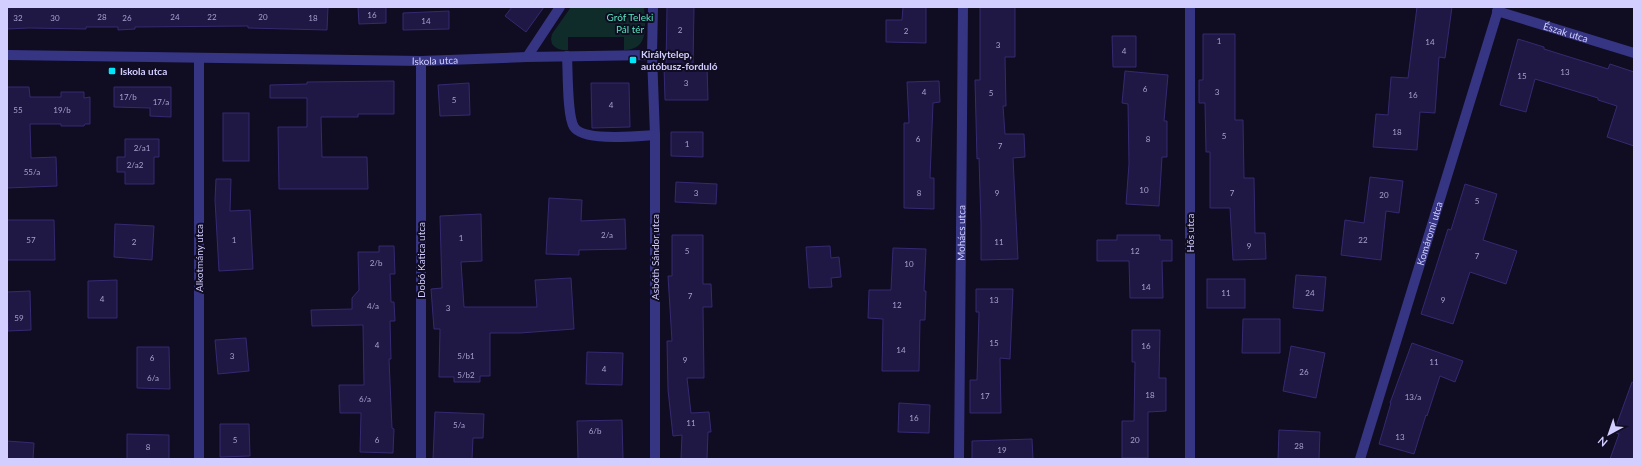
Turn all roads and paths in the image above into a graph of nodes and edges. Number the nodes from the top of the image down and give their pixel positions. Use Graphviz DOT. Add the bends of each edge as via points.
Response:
graph roads {
  1 [pos="560,7"];
  2 [pos="653,7"];
  3 [pos="963,7"];
  4 [pos="1190,7"];
  5 [pos="1498,9"];
  6 [pos="1634,53"];
  7 [pos="7,55"];
  8 [pos="567,56"];
  9 [pos="652,56"];
  10 [pos="527,57"];
  11 [pos="199,58"];
  12 [pos="421,61"];
  13 [pos="655,135"];
  14 [pos="199,459"];
  15 [pos="421,459"];
  16 [pos="655,459"];
  17 [pos="959,459"];
  18 [pos="1190,459"];
  19 [pos="1360,459"];
  1 -- 10 [label="street"];
  2 -- 9 [label="street"];
  3 -- 17 [label="street, Mohács utca"];
  4 -- 18 [label="street, Hős utca"];
  5 -- 6 [label="street, Észak utca"];
  5 -- 19 [label="street, Komáromi utca"];
  7 -- 11 [label="street, Iskola utca"];
  8 -- 9 [label="street"];
  8 -- 10 [label="street"];
  8 -- 13 [label="street" via="571,117 578,132 592,136"];
  9 -- 13 [label="street, Asbóth Sándor utca"];
  10 -- 12 [label="street, Iskola utca"];
  11 -- 12 [label="street, Iskola utca"];
  11 -- 14 [label="street, Alkotmány utca"];
  12 -- 15 [label="street, Dobó Katica utca"];
  13 -- 16 [label="street, Asbóth Sándor utca"];
}
